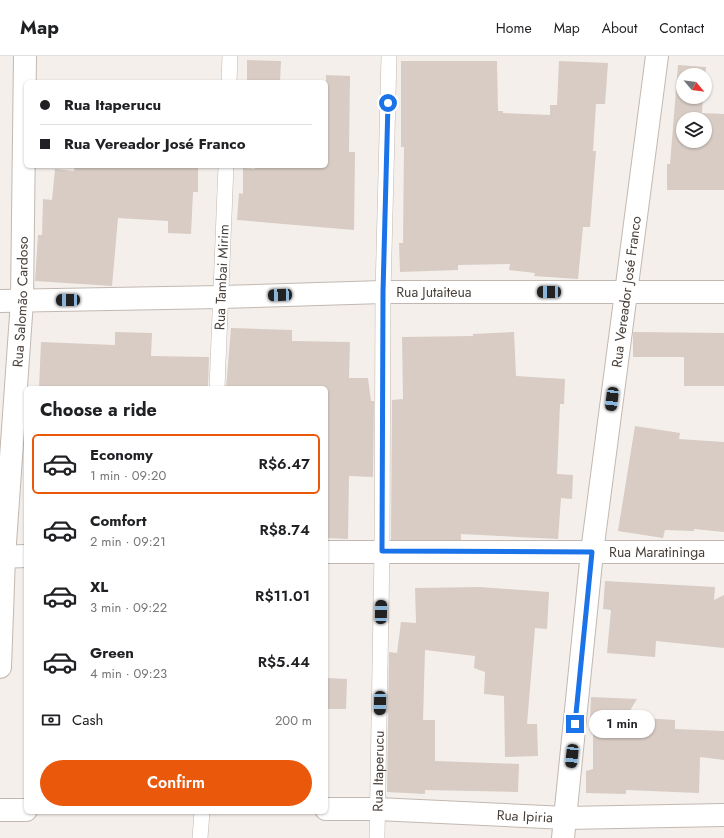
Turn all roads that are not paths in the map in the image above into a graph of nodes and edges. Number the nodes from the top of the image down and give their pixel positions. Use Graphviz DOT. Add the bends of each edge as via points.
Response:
graph roads {
  1 [pos="26,56"];
  2 [pos="230,56"];
  3 [pos="389,56"];
  4 [pos="657,56"];
  5 [pos="26,80"];
  6 [pos="229,80"];
  7 [pos="24,168"];
  8 [pos="226,168"];
  9 [pos="383,292"];
  10 [pos="625,292"];
  11 [pos="724,292"];
  12 [pos="221,297"];
  13 [pos="0,301"];
  14 [pos="22,301"];
  15 [pos="217,386"];
  16 [pos="382,551"];
  17 [pos="328,552"];
  18 [pos="592,552"];
  19 [pos="724,552"];
  20 [pos="24,556"];
  21 [pos="2,557"];
  22 [pos="0,667"];
  23 [pos="328,809"];
  24 [pos="377,809"];
  25 [pos="0,810"];
  26 [pos="24,810"];
  27 [pos="202,814"];
  28 [pos="724,815"];
  29 [pos="564,828"];
  30 [pos="200,838"];
  31 [pos="377,838"];
  1 -- 5 [label="street, Rua Salomão Cardoso"];
  2 -- 6 [label="lane"];
  3 -- 9 [label="lane, Rua Itaperucu"];
  4 -- 10 [label="street, Rua Vereador José Franco"];
  7 -- 14 [label="street, Rua Salomão Cardoso"];
  8 -- 12 [label="lane, Rua Tambai Mirim"];
  9 -- 10 [label="street, Rua Jutaiteua"];
  9 -- 12 [label="street, Rua Jutaiteua"];
  9 -- 16 [label="lane, Rua Itaperucu"];
  10 -- 11 [label="street, Rua Jutaiteua"];
  10 -- 18 [label="street, Rua Vereador José Franco"];
  12 -- 14 [label="street, Rua Jutaiteua"];
  12 -- 15 [label="lane, Rua Tambai Mirim"];
  13 -- 14 [label="street, Rua Jutaiteua"];
  14 -- 21 [label="street, Rua Salomão Cardoso"];
  16 -- 17 [label="street, Rua Maratininga"];
  16 -- 18 [label="street, Rua Maratininga"];
  16 -- 24 [label="lane, Rua Itaperucu"];
  18 -- 19 [label="street, Rua Maratininga"];
  18 -- 29 [label="street, Rua Vereador José Franco"];
  20 -- 21 [label="street"];
  21 -- 22 [label="street, Rua Salomão Cardoso"];
  23 -- 24 [label="street, Rua Ipiria"];
  24 -- 29 [label="street, Rua Ipiria"];
  24 -- 31 [label="lane, Rua Itaperucu"];
  25 -- 26 [label="street"];
  27 -- 30 [label="lane"];
  28 -- 29 [label="street, Rua Ipiria"];
}
